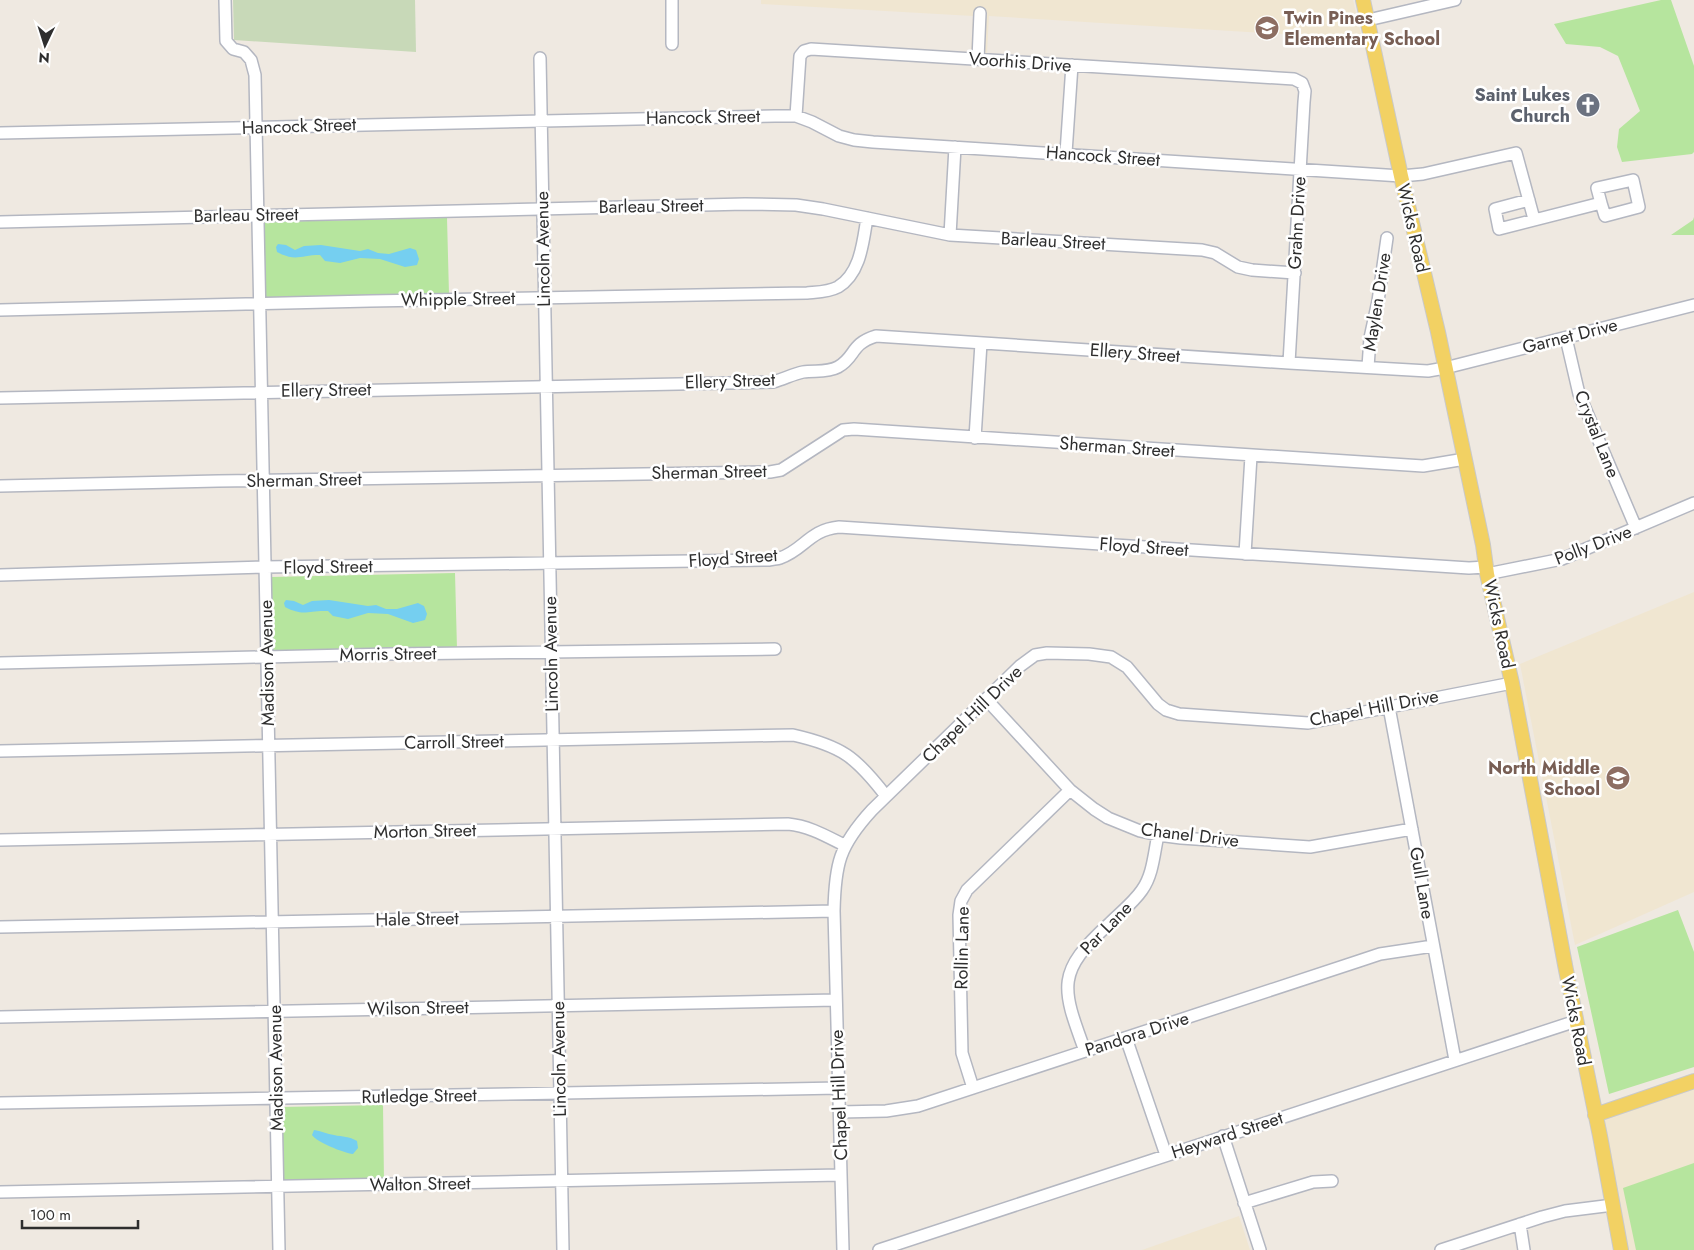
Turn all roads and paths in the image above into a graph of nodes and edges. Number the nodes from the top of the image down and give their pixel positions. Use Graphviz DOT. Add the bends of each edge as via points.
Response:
graph roads {
  1 [pos="225,0"];
  2 [pos="672,0"];
  3 [pos="1363,0"];
  4 [pos="1455,0"];
  5 [pos="980,13"];
  6 [pos="1368,20"];
  7 [pos="672,44"];
  8 [pos="540,58"];
  9 [pos="978,60"];
  10 [pos="1072,65"];
  11 [pos="1302,83"];
  12 [pos="796,116"];
  13 [pos="541,120"];
  14 [pos="256,127"];
  15 [pos="0,133"];
  16 [pos="955,147"];
  17 [pos="1066,154"];
  18 [pos="1300,169"];
  19 [pos="1401,176"];
  20 [pos="1529,200"];
  21 [pos="1601,202"];
  22 [pos="543,209"];
  23 [pos="258,215"];
  24 [pos="867,218"];
  25 [pos="1534,220"];
  26 [pos="0,222"];
  27 [pos="950,235"];
  28 [pos="1387,238"];
  29 [pos="1295,272"];
  30 [pos="544,298"];
  31 [pos="259,303"];
  32 [pos="1694,304"];
  33 [pos="0,310"];
  34 [pos="1566,338"];
  35 [pos="981,343"];
  36 [pos="1290,363"];
  37 [pos="1368,367"];
  38 [pos="1445,368"];
  39 [pos="546,386"];
  40 [pos="261,392"];
  41 [pos="0,398"];
  42 [pos="975,438"];
  43 [pos="1251,456"];
  44 [pos="1465,459"];
  45 [pos="547,476"];
  46 [pos="262,481"];
  47 [pos="0,486"];
  48 [pos="1694,503"];
  49 [pos="1636,528"];
  50 [pos="1245,554"];
  51 [pos="549,564"];
  52 [pos="265,568"];
  53 [pos="1487,570"];
  54 [pos="0,575"];
  55 [pos="775,649"];
  56 [pos="551,652"];
  57 [pos="267,656"];
  58 [pos="0,663"];
  59 [pos="1512,683"];
  60 [pos="987,700"];
  61 [pos="1389,707"];
  62 [pos="553,740"];
  63 [pos="269,745"];
  64 [pos="0,751"];
  65 [pos="1070,790"];
  66 [pos="886,796"];
  67 [pos="555,829"];
  68 [pos="1412,829"];
  69 [pos="272,833"];
  70 [pos="1158,835"];
  71 [pos="0,840"];
  72 [pos="844,845"];
  73 [pos="834,911"];
  74 [pos="557,916"];
  75 [pos="273,921"];
  76 [pos="0,927"];
  77 [pos="1433,946"];
  78 [pos="836,1000"];
  79 [pos="558,1005"];
  80 [pos="275,1010"];
  81 [pos="0,1017"];
  82 [pos="1576,1021"];
  83 [pos="1126,1038"];
  84 [pos="1086,1051"];
  85 [pos="1455,1060"];
  86 [pos="1694,1082"];
  87 [pos="839,1088"];
  88 [pos="972,1088"];
  89 [pos="560,1094"];
  90 [pos="276,1098"];
  91 [pos="0,1103"];
  92 [pos="840,1112"];
  93 [pos="1595,1115"];
  94 [pos="1223,1136"];
  95 [pos="1166,1155"];
  96 [pos="841,1175"];
  97 [pos="1332,1181"];
  98 [pos="561,1182"];
  99 [pos="277,1187"];
  100 [pos="0,1192"];
  101 [pos="1244,1203"];
  102 [pos="1613,1205"];
  103 [pos="1520,1224"];
  104 [pos="279,1250"];
  105 [pos="563,1250"];
  106 [pos="843,1250"];
  107 [pos="879,1250"];
  108 [pos="1260,1250"];
  109 [pos="1440,1250"];
  110 [pos="1524,1250"];
  111 [pos="1621,1250"];
  1 -- 14 [label="street, Madison Avenue" via="226,41 251,60 255,75"];
  2 -- 7 [label="street"];
  3 -- 6 [label="main road, Wicks Road"];
  4 -- 6 [label="street"];
  5 -- 9 [label="street"];
  6 -- 19 [label="main road, Wicks Road"];
  8 -- 13 [label="street, Lincoln Avenue"];
  9 -- 10 [label="street, Voorhis Drive"];
  9 -- 12 [label="street, Voorhis Drive" via="804,51 800,56"];
  10 -- 11 [label="street, Voorhis Drive" via="1294,79"];
  10 -- 17 [label="street"];
  11 -- 18 [label="street, Grahn Drive" via="1305,91"];
  12 -- 13 [label="street, Hancock Street"];
  12 -- 16 [label="street, Hancock Street" via="854,140"];
  13 -- 14 [label="street, Hancock Street"];
  13 -- 22 [label="street, Lincoln Avenue"];
  14 -- 15 [label="street, Hancock Street"];
  14 -- 23 [label="street, Madison Avenue"];
  16 -- 17 [label="street, Hancock Street"];
  16 -- 27 [label="street"];
  17 -- 18 [label="street, Hancock Street"];
  18 -- 19 [label="street, Hancock Street"];
  18 -- 29 [label="street, Grahn Drive"];
  19 -- 20 [label="street, Hancock Street" via="1516,153"];
  19 -- 38 [label="main road, Wicks Road"];
  20 -- 25 [label="street"];
  20 -- 25 [label="street" via="1495,209 1499,229"];
  21 -- 25 [label="street"];
  22 -- 23 [label="street, Barleau Street"];
  22 -- 24 [label="street, Barleau Street" via="772,204 796,205"];
  22 -- 30 [label="street, Lincoln Avenue"];
  23 -- 26 [label="street, Barleau Street"];
  23 -- 31 [label="street, Madison Avenue"];
  24 -- 27 [label="street, Barleau Street"];
  24 -- 30 [label="street, Whipple Street" via="856,265 837,287 824,291"];
  27 -- 29 [label="street, Barleau Street" via="1202,250 1215,253 1238,267"];
  28 -- 37 [label="street, Maylen Drive"];
  29 -- 36 [label="street, Grahn Drive"];
  30 -- 31 [label="street, Whipple Street"];
  30 -- 39 [label="street, Lincoln Avenue"];
  31 -- 33 [label="street, Whipple Street"];
  31 -- 40 [label="street, Madison Avenue"];
  32 -- 34 [label="street, Garnet Drive"];
  34 -- 38 [label="street, Garnet Drive"];
  34 -- 49 [label="street, Crystal Lane" via="1579,394"];
  35 -- 36 [label="street, Ellery Street"];
  35 -- 39 [label="street, Ellery Street" via="876,336 857,346 836,369 802,372 773,382"];
  35 -- 42 [label="street"];
  36 -- 37 [label="street, Ellery Street"];
  37 -- 38 [label="street, Ellery Street"];
  38 -- 44 [label="main road, Wicks Road"];
  39 -- 40 [label="street, Ellery Street"];
  39 -- 45 [label="street, Lincoln Avenue"];
  40 -- 41 [label="street, Ellery Street"];
  40 -- 46 [label="street, Madison Avenue"];
  42 -- 43 [label="street, Sherman Street"];
  42 -- 45 [label="street, Sherman Street" via="854,429 843,430 781,470 770,472"];
  43 -- 44 [label="street, Sherman Street" via="1423,466"];
  43 -- 50 [label="street"];
  44 -- 53 [label="main road, Wicks Road"];
  45 -- 46 [label="street, Sherman Street"];
  45 -- 51 [label="street, Lincoln Avenue"];
  46 -- 47 [label="street, Sherman Street"];
  46 -- 52 [label="street, Madison Avenue"];
  48 -- 49 [label="street, Polly Drive"];
  49 -- 53 [label="street, Polly Drive" via="1562,559"];
  50 -- 51 [label="street, Floyd Street" via="839,527 819,531 780,558 768,560"];
  50 -- 53 [label="street, Floyd Street"];
  51 -- 52 [label="street, Floyd Street"];
  51 -- 56 [label="street, Lincoln Avenue"];
  52 -- 54 [label="street, Floyd Street"];
  52 -- 57 [label="street, Madison Avenue"];
  53 -- 59 [label="main road, Wicks Road"];
  55 -- 56 [label="street, Morris Street"];
  56 -- 57 [label="street, Morris Street"];
  56 -- 62 [label="street, Lincoln Avenue"];
  57 -- 58 [label="street, Morris Street"];
  57 -- 63 [label="street, Madison Avenue"];
  59 -- 61 [label="street, Chapel Hill Drive"];
  59 -- 82 [label="main road, Wicks Road"];
  60 -- 61 [label="street, Chapel Hill Drive" via="1020,666 1035,656 1047,653 1111,657 1127,667 1158,704 1179,714 1308,723"];
  60 -- 65 [label="street, Chanel Drive"];
  60 -- 66 [label="street, Chapel Hill Drive"];
  61 -- 68 [label="street, Gull Lane"];
  62 -- 63 [label="street, Carroll Street"];
  62 -- 66 [label="street, Carroll Street" via="794,736 838,748 851,757"];
  62 -- 67 [label="street, Lincoln Avenue"];
  63 -- 64 [label="street, Carroll Street"];
  63 -- 69 [label="street, Madison Avenue"];
  65 -- 70 [label="street, Chanel Drive" via="1108,818"];
  65 -- 88 [label="street, Rollin Lane" via="982,873 961,900 962,1053"];
  66 -- 72 [label="street, Chapel Hill Drive"];
  67 -- 69 [label="street, Morton Street"];
  67 -- 72 [label="street, Morton Street" via="788,824 801,825"];
  67 -- 74 [label="street, Lincoln Avenue"];
  68 -- 70 [label="street, Chanel Drive" via="1310,847"];
  68 -- 77 [label="street, Gull Lane"];
  69 -- 71 [label="street, Morton Street"];
  69 -- 75 [label="street, Madison Avenue"];
  70 -- 84 [label="street, Par Lane" via="1150,874 1142,890 1089,942 1077,956 1070,973 1067,990 1070,1006"];
  72 -- 73 [label="street, Chapel Hill Drive" via="834,882"];
  73 -- 74 [label="street, Hale Street"];
  73 -- 78 [label="street, Chapel Hill Drive"];
  74 -- 75 [label="street, Hale Street"];
  74 -- 79 [label="street, Lincoln Avenue"];
  75 -- 76 [label="street, Hale Street"];
  75 -- 80 [label="street, Madison Avenue"];
  77 -- 83 [label="street, Pandora Drive" via="1373,956"];
  77 -- 85 [label="street, Gull Lane"];
  78 -- 79 [label="street, Wilson Street"];
  78 -- 87 [label="street, Chapel Hill Drive"];
  79 -- 80 [label="street, Wilson Street"];
  79 -- 89 [label="street, Lincoln Avenue"];
  80 -- 81 [label="street, Wilson Street"];
  80 -- 90 [label="street, Madison Avenue"];
  82 -- 85 [label="street, Heyward Street"];
  82 -- 93 [label="main road, Wicks Road"];
  83 -- 84 [label="street, Pandora Drive"];
  83 -- 95 [label="street"];
  84 -- 88 [label="street, Pandora Drive"];
  85 -- 94 [label="street, Heyward Street"];
  86 -- 93 [label="main road"];
  87 -- 89 [label="street, Rutledge Street"];
  87 -- 92 [label="street, Chapel Hill Drive"];
  88 -- 92 [label="street, Pandora Drive" via="902,1110"];
  89 -- 90 [label="street, Rutledge Street"];
  89 -- 98 [label="street, Lincoln Avenue"];
  90 -- 91 [label="street, Rutledge Street"];
  90 -- 99 [label="street, Madison Avenue"];
  92 -- 96 [label="street, Chapel Hill Drive"];
  93 -- 102 [label="main road, Wicks Road"];
  94 -- 95 [label="street, Heyward Street"];
  94 -- 101 [label="street"];
  95 -- 107 [label="street, Heyward Street"];
  96 -- 98 [label="street, Walton Street"];
  96 -- 106 [label="street, Chapel Hill Drive"];
  97 -- 101 [label="street" via="1312,1182"];
  98 -- 99 [label="street, Walton Street"];
  98 -- 105 [label="street, Lincoln Avenue"];
  99 -- 100 [label="street, Walton Street"];
  99 -- 104 [label="street, Madison Avenue"];
  101 -- 108 [label="street"];
  102 -- 103 [label="street" via="1564,1211"];
  102 -- 111 [label="main road, Wicks Road"];
  103 -- 109 [label="street"];
  103 -- 110 [label="street"];
}
